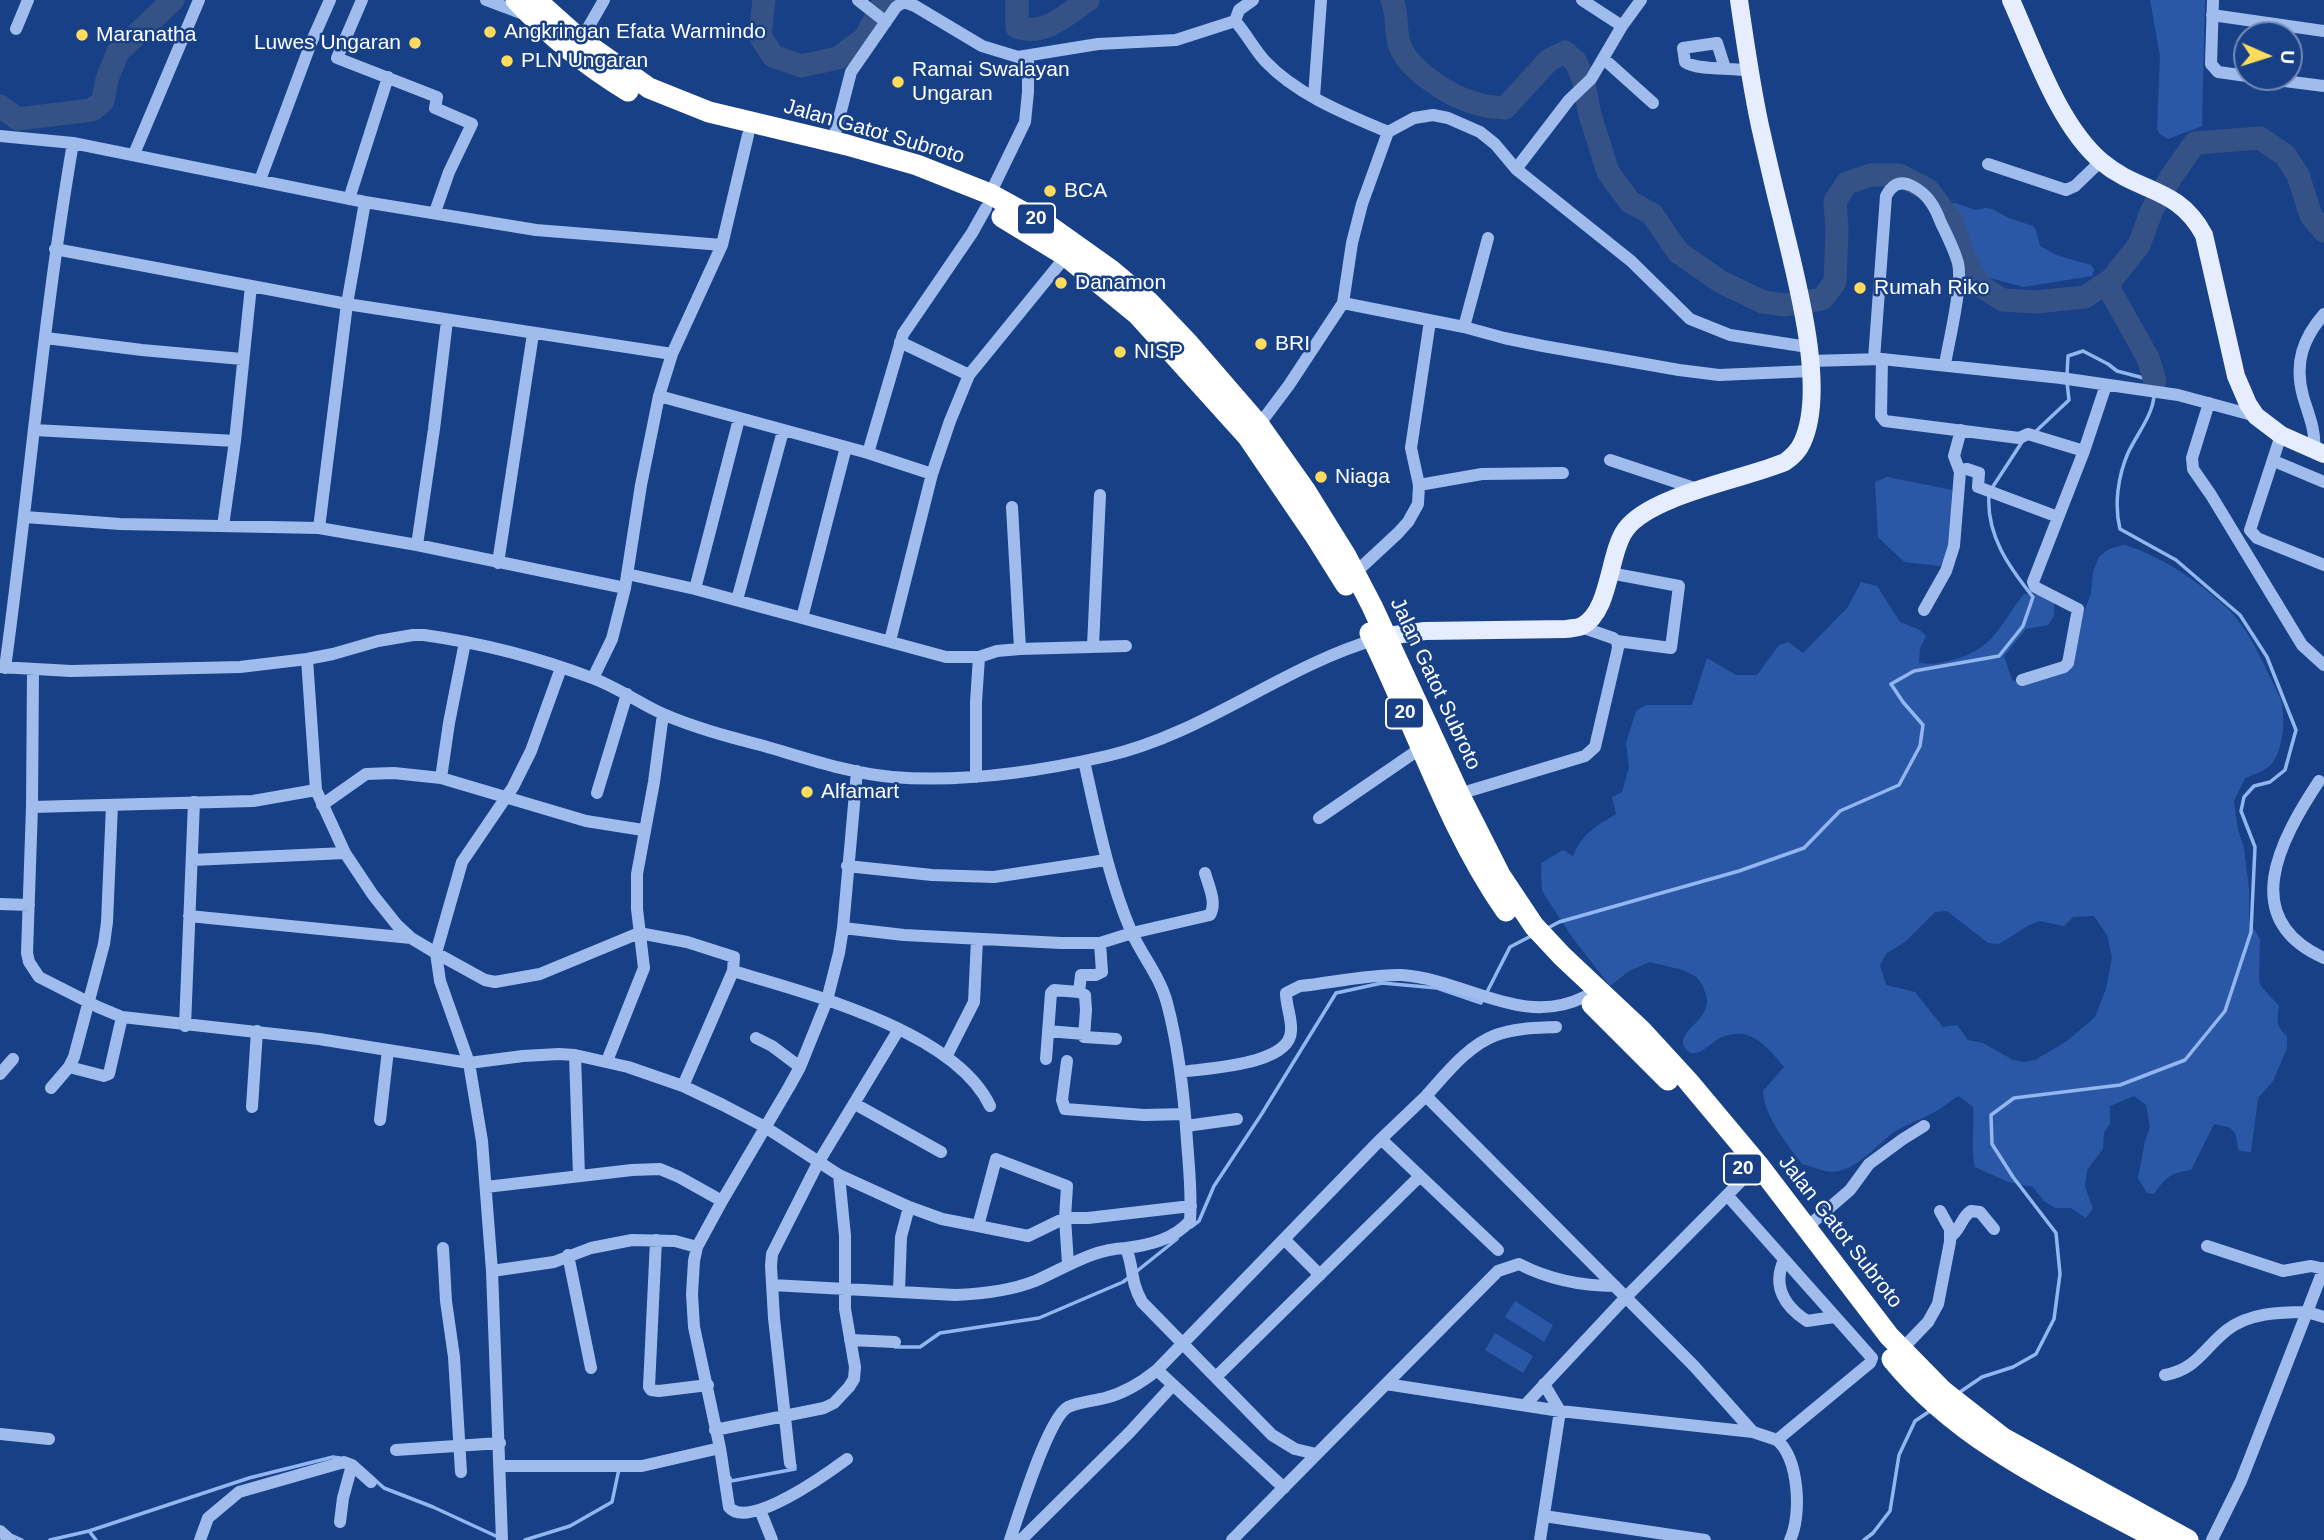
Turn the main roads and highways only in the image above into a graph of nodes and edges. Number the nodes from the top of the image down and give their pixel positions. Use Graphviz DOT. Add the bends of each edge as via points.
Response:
graph roads {
  1 [pos="516,0"];
  2 [pos="1740,0"];
  3 [pos="2011,0"];
  4 [pos="535,9"];
  5 [pos="988,201"];
  6 [pos="2319,452"];
  7 [pos="1380,638"];
  8 [pos="1535,938"];
  9 [pos="1753,1171"];
  10 [pos="1938,1397"];
  11 [pos="2172,1538"];
  1 -- 4 [label="highway, Jalan Gatot Subroto / 20"];
  2 -- 7 [label="main road" via="1767,156 1804,313 1810,360 1808,424 1801,446 1767,470 1667,502 1630,524 1596,612 1581,626 1425,631"];
  3 -- 6 [label="main road" via="2051,89 2082,143 2115,172 2172,198 2197,222 2204,235 2236,376 2256,416 2281,435"];
  4 -- 5 [label="highway, Jalan Gatot Subroto / 20" via="639,81 674,99 918,166"];
  4 -- 5 [label="highway, Jalan Gatot Subroto / 20" via="580,58 642,99 688,118"];
  5 -- 7 [label="highway, Jalan Gatot Subroto / 20" via="1137,314 1248,437"];
  5 -- 7 [label="highway, Jalan Gatot Subroto / 20" via="1052,228 1138,292 1189,344 1259,425 1298,480 1355,573"];
  7 -- 8 [label="highway, Jalan Gatot Subroto / 20"];
  7 -- 8 [label="highway, Jalan Gatot Subroto / 20" via="1421,748 1487,883"];
  8 -- 9 [label="highway, Jalan Gatot Subroto / 20" via="1584,997"];
  8 -- 9 [label="highway, Jalan Gatot Subroto / 20" via="1643,1032 1688,1081"];
  9 -- 10 [label="highway, Jalan Gatot Subroto / 20" via="1805,1228"];
  9 -- 10 [label="highway, Jalan Gatot Subroto / 20" via="1879,1343"];
  10 -- 11 [label="highway, Jalan Gatot Subroto / 20" via="2002,1446"];
}
